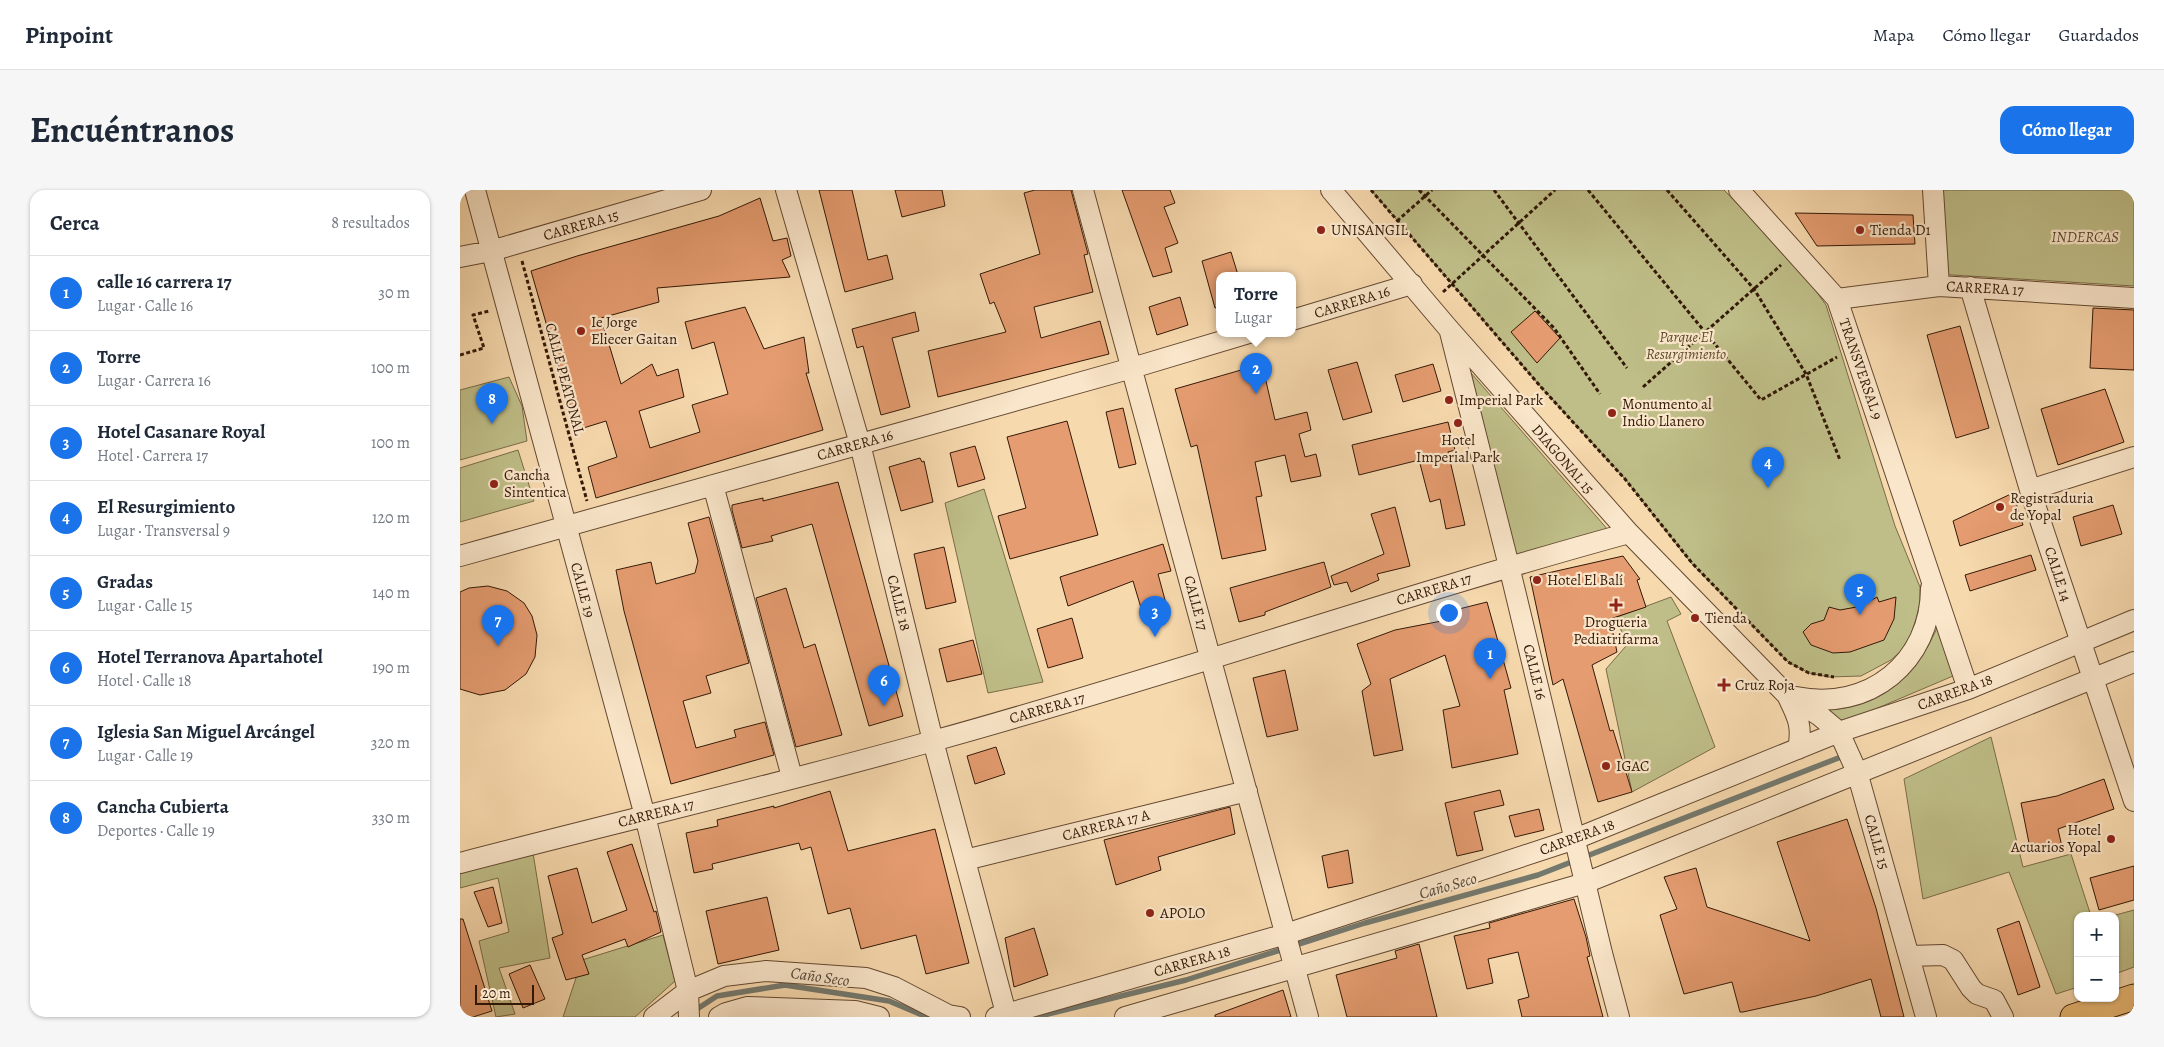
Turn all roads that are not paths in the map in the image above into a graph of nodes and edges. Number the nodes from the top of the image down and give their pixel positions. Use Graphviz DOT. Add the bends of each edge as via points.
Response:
graph roads {
  1 [pos="475,190"];
  2 [pos="702,190"];
  3 [pos="786,190"];
  4 [pos="1083,190"];
  5 [pos="1331,190"];
  6 [pos="1739,190"];
  7 [pos="1933,190"];
  8 [pos="492,251"];
  9 [pos="460,257"];
  10 [pos="1412,284"];
  11 [pos="1939,286"];
  12 [pos="1970,287"];
  13 [pos="2134,298"];
  14 [pos="1837,299"];
  15 [pos="1296,319"];
  16 [pos="1448,328"];
  17 [pos="1236,337"];
  18 [pos="1132,368"];
  19 [pos="860,444"];
  20 [pos="2134,457"];
  21 [pos="713,485"];
  22 [pos="2030,490"];
  23 [pos="566,526"];
  24 [pos="1629,533"];
  25 [pos="460,556"];
  26 [pos="1510,566"];
  27 [pos="1931,578"];
  28 [pos="2134,620"];
  29 [pos="2082,644"];
  30 [pos="1211,659"];
  31 [pos="2134,662"];
  32 [pos="2092,677"];
  33 [pos="1968,689"];
  34 [pos="1787,695"];
  35 [pos="1839,732"];
  36 [pos="933,741"];
  37 [pos="1798,748"];
  38 [pos="1857,772"];
  39 [pos="792,778"];
  40 [pos="1247,791"];
  41 [pos="2134,801"];
  42 [pos="644,816"];
  43 [pos="1577,848"];
  44 [pos="965,860"];
  45 [pos="460,863"];
  46 [pos="1584,880"];
  47 [pos="1287,936"];
  48 [pos="1908,956"];
  49 [pos="1295,965"];
  50 [pos="2134,997"];
  51 [pos="689,1003"];
  52 [pos="1004,1016"];
  53 [pos="654,1017"];
  54 [pos="719,1017"];
  55 [pos="878,1017"];
  56 [pos="960,1017"];
  57 [pos="1125,1017"];
  58 [pos="1308,1017"];
  59 [pos="1619,1017"];
  60 [pos="1926,1017"];
  61 [pos="2003,1017"];
  62 [pos="2073,1017"];
  1 -- 8 [label="street, CALLE 19"];
  2 -- 8 [label="street, CARRERA 15"];
  3 -- 19 [label="street, CALLE 18"];
  4 -- 18 [label="street, CALLE 17"];
  5 -- 10 [label="street, DIAGONAL 15"];
  6 -- 14 [label="street, TRANSVERSAL 9"];
  7 -- 11 [label="street"];
  8 -- 9 [label="street, CARRERA 15"];
  8 -- 23 [label="street, CALLE 19"];
  10 -- 15 [label="street, CARRERA 16"];
  10 -- 16 [label="street, DIAGONAL 15"];
  11 -- 12 [label="street, CARRERA 17"];
  11 -- 14 [label="street, CARRERA 17"];
  12 -- 13 [label="street, CARRERA 17"];
  12 -- 22 [label="street, CALLE 14"];
  14 -- 27 [label="street, TRANSVERSAL 9"];
  16 -- 24 [label="street, DIAGONAL 15"];
  16 -- 26 [label="street, CALLE 16"];
  17 -- 18 [label="street, CARRERA 16"];
  18 -- 19 [label="street, CARRERA 16"];
  18 -- 30 [label="street, CALLE 17"];
  19 -- 21 [label="street, CARRERA 16"];
  19 -- 36 [label="street, CALLE 18"];
  20 -- 22 [label="street"];
  21 -- 23 [label="street, CARRERA 16"];
  21 -- 39 [label="street"];
  22 -- 29 [label="street, CALLE 14"];
  23 -- 25 [label="street, CARRERA 16"];
  23 -- 42 [label="street, CALLE 19"];
  24 -- 26 [label="street, CARRERA 17"];
  24 -- 34 [label="street, DIAGONAL 15"];
  26 -- 30 [label="street, CARRERA 17"];
  26 -- 43 [label="street, CALLE 16"];
  27 -- 33 [label="street"];
  27 -- 34 [label="street" via="1931,606 1924,632 1910,656 1891,676 1868,691 1842,699 1814,700"];
  28 -- 29 [label="street, CARRERA 18"];
  29 -- 32 [label="street, CALLE 14"];
  29 -- 33 [label="street, CARRERA 18"];
  30 -- 36 [label="street, CARRERA 17"];
  30 -- 40 [label="street, CALLE 17"];
  31 -- 32 [label="street"];
  32 -- 38 [label="street"];
  32 -- 41 [label="street, CALLE 14"];
  33 -- 35 [label="street, CARRERA 18"];
  34 -- 35 [label="street, CALLE 15"];
  34 -- 37 [label="street" via="1800,723"];
  35 -- 37 [label="street, CARRERA 18"];
  35 -- 38 [label="street, CALLE 15"];
  36 -- 39 [label="street, CARRERA 17"];
  36 -- 44 [label="street, CALLE 18"];
  37 -- 43 [label="street, CARRERA 18"];
  38 -- 46 [label="street"];
  38 -- 48 [label="street, CALLE 15"];
  39 -- 42 [label="street, CARRERA 17"];
  40 -- 44 [label="street, CARRERA 17 A"];
  40 -- 47 [label="street, CALLE 17"];
  42 -- 45 [label="street, CARRERA 17"];
  42 -- 51 [label="street, CALLE 19"];
  43 -- 46 [label="street, CALLE 16"];
  43 -- 47 [label="street, CARRERA 18"];
  44 -- 52 [label="street, CALLE 18"];
  46 -- 49 [label="street"];
  46 -- 59 [label="street, CALLE 16"];
  47 -- 49 [label="street, CALLE 17"];
  47 -- 52 [label="street, CARRERA 18"];
  48 -- 60 [label="street, CALLE 15"];
  48 -- 61 [label="street" via="1942,955 1953,960 1971,988 1977,994 1994,1000"];
  49 -- 57 [label="street"];
  49 -- 58 [label="street, CALLE 17"];
  50 -- 62 [label="main road"];
  51 -- 53 [label="street"];
  51 -- 56 [label="street" via="724,976 766,971 866,978 894,987 948,1015"];
  54 -- 55 [label="street" via="747,1007 855,1011"];
}
